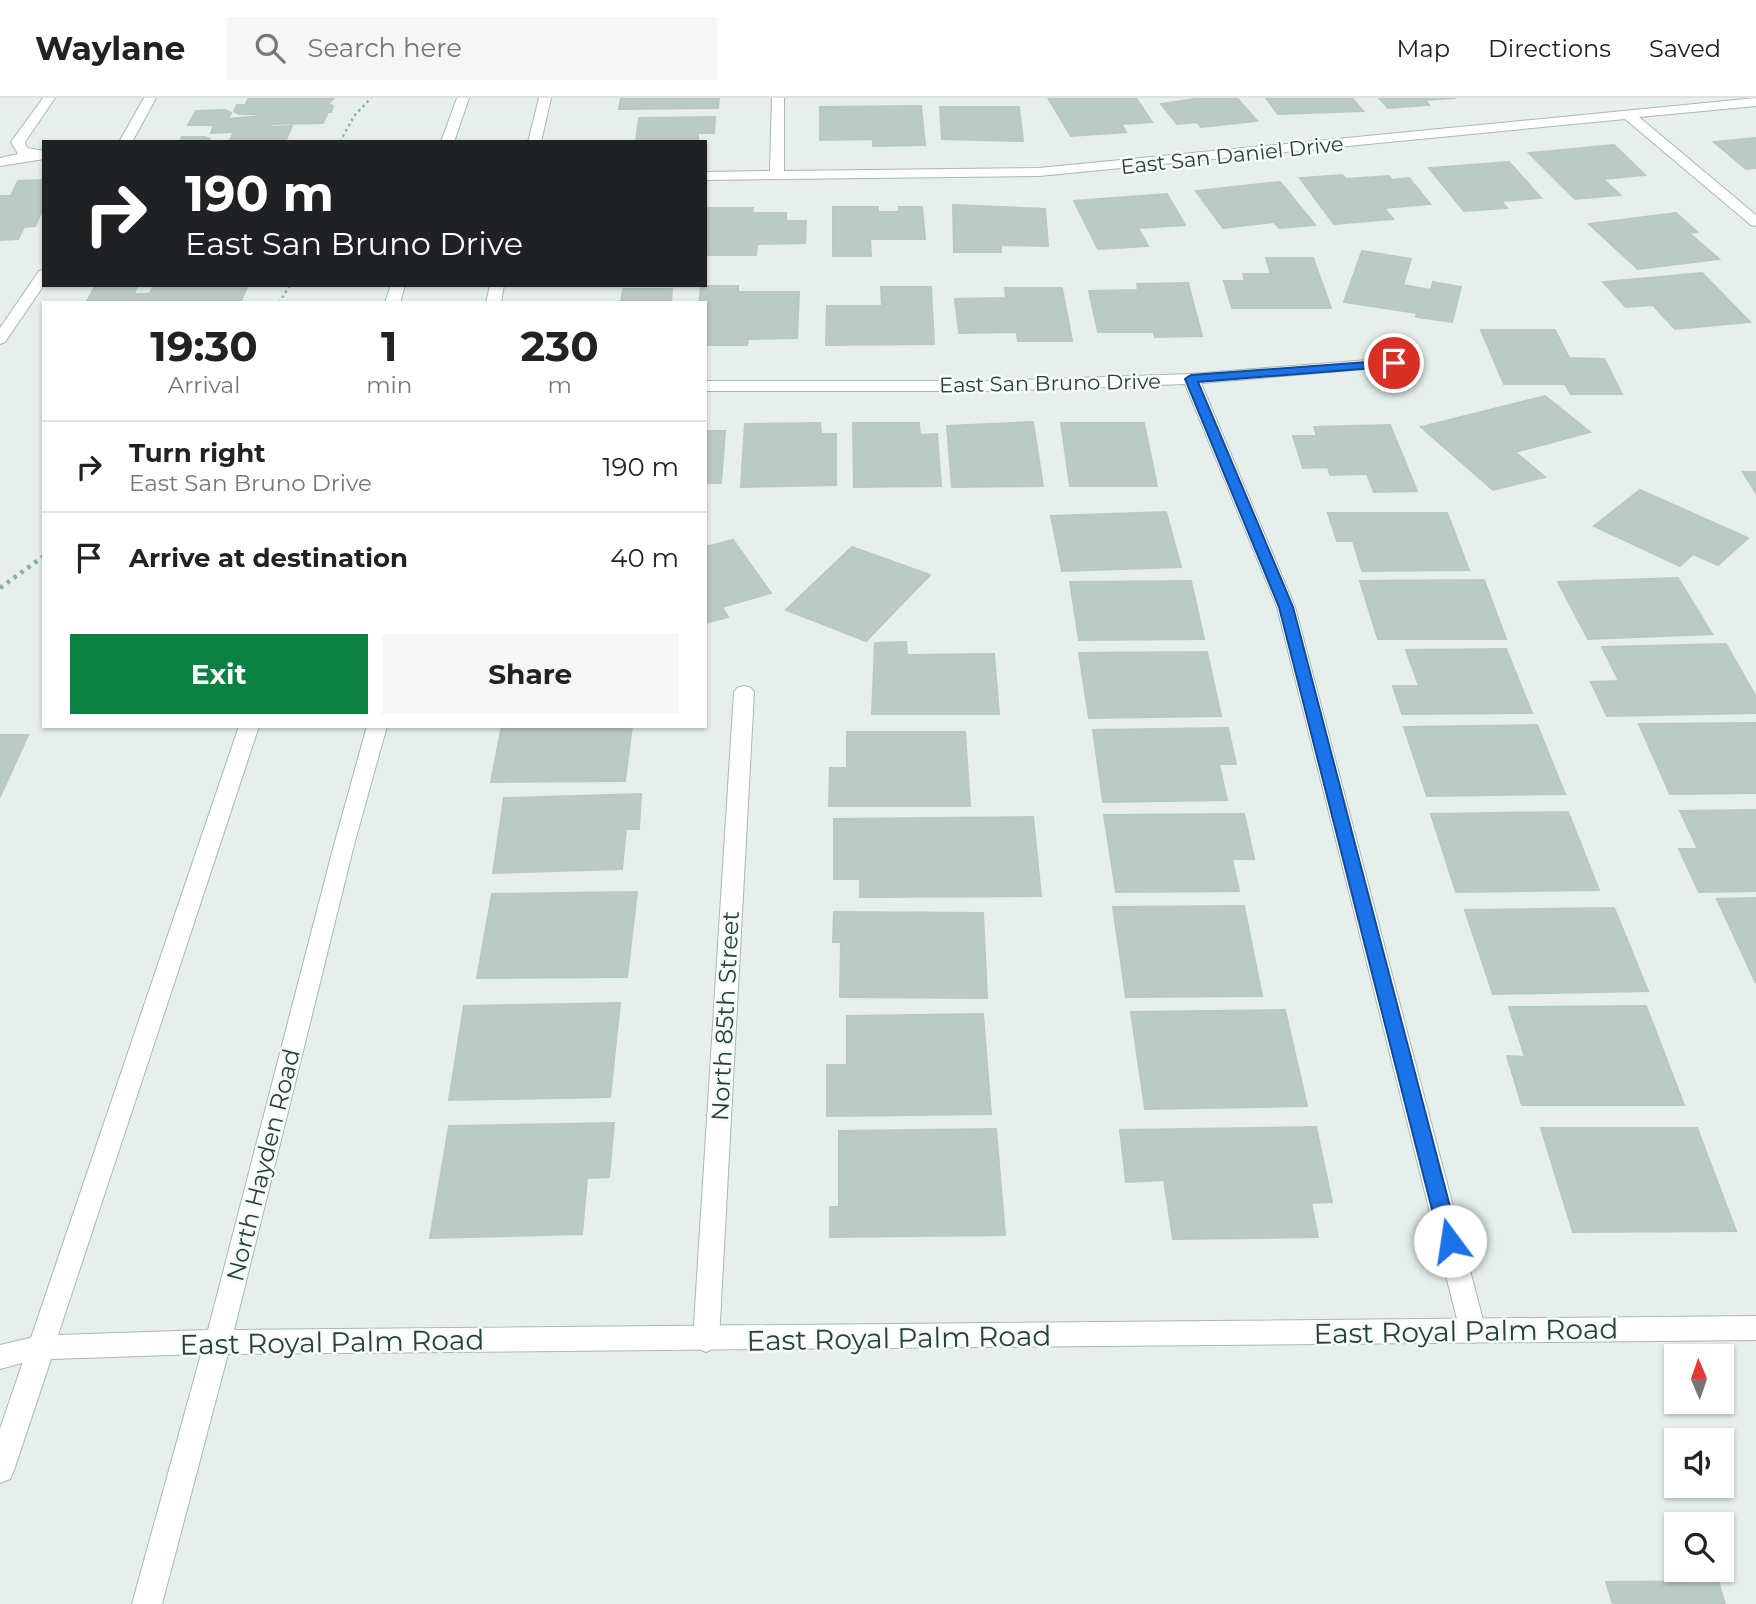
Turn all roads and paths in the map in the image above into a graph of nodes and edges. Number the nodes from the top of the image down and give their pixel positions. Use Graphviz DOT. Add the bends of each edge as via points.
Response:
graph roads {
  1 [pos="49,98"];
  2 [pos="150,98"];
  3 [pos="370,98"];
  4 [pos="463,98"];
  5 [pos="545,98"];
  6 [pos="778,98"];
  7 [pos="1756,102"];
  8 [pos="1629,115"];
  9 [pos="126,140"];
  10 [pos="341,140"];
  11 [pos="448,140"];
  12 [pos="534,140"];
  13 [pos="38,155"];
  14 [pos="0,162"];
  15 [pos="777,175"];
  16 [pos="707,176"];
  17 [pos="1756,222"];
  18 [pos="42,277"];
  19 [pos="0,339"];
  20 [pos="1394,363"];
  21 [pos="1191,379"];
  22 [pos="707,386"];
  23 [pos="42,557"];
  24 [pos="0,588"];
  25 [pos="744,692"];
  26 [pos="248,728"];
  27 [pos="376,728"];
  28 [pos="1756,1328"];
  29 [pos="1473,1331"];
  30 [pos="706,1340"];
  31 [pos="0,1342"];
  32 [pos="218,1342"];
  33 [pos="42,1347"];
  34 [pos="0,1357"];
  35 [pos="0,1470"];
  36 [pos="147,1604"];
  1 -- 13 [label="street" via="18,142 21,151"];
  2 -- 9 [label="street"];
  3 -- 10 [label="path"];
  4 -- 11 [label="street"];
  5 -- 12 [label="street"];
  6 -- 15 [label="street"];
  7 -- 8 [label="street, East San Daniel Drive"];
  8 -- 15 [label="street, East San Daniel Drive" via="1039,172"];
  8 -- 17 [label="street"];
  13 -- 14 [label="street"];
  15 -- 16 [label="street, East San Daniel Drive"];
  18 -- 19 [label="street"];
  20 -- 21 [label="street, East San Bruno Drive"];
  21 -- 22 [label="street, East San Bruno Drive" via="985,386"];
  21 -- 29 [label="street" via="1286,607"];
  23 -- 24 [label="path"];
  25 -- 30 [label="street, North 85th Street"];
  26 -- 33 [label="street"];
  27 -- 32 [label="street, North Hayden Road"];
  28 -- 29 [label="street, East Royal Palm Road"];
  29 -- 30 [label="street, East Royal Palm Road"];
  30 -- 32 [label="street, East Royal Palm Road"];
  31 -- 33 [label="street, East Royal Palm Road"];
  32 -- 33 [label="street, East Royal Palm Road"];
  32 -- 36 [label="street, North Hayden Road"];
  33 -- 34 [label="street, East Royal Palm Road"];
  33 -- 35 [label="street"];
}
